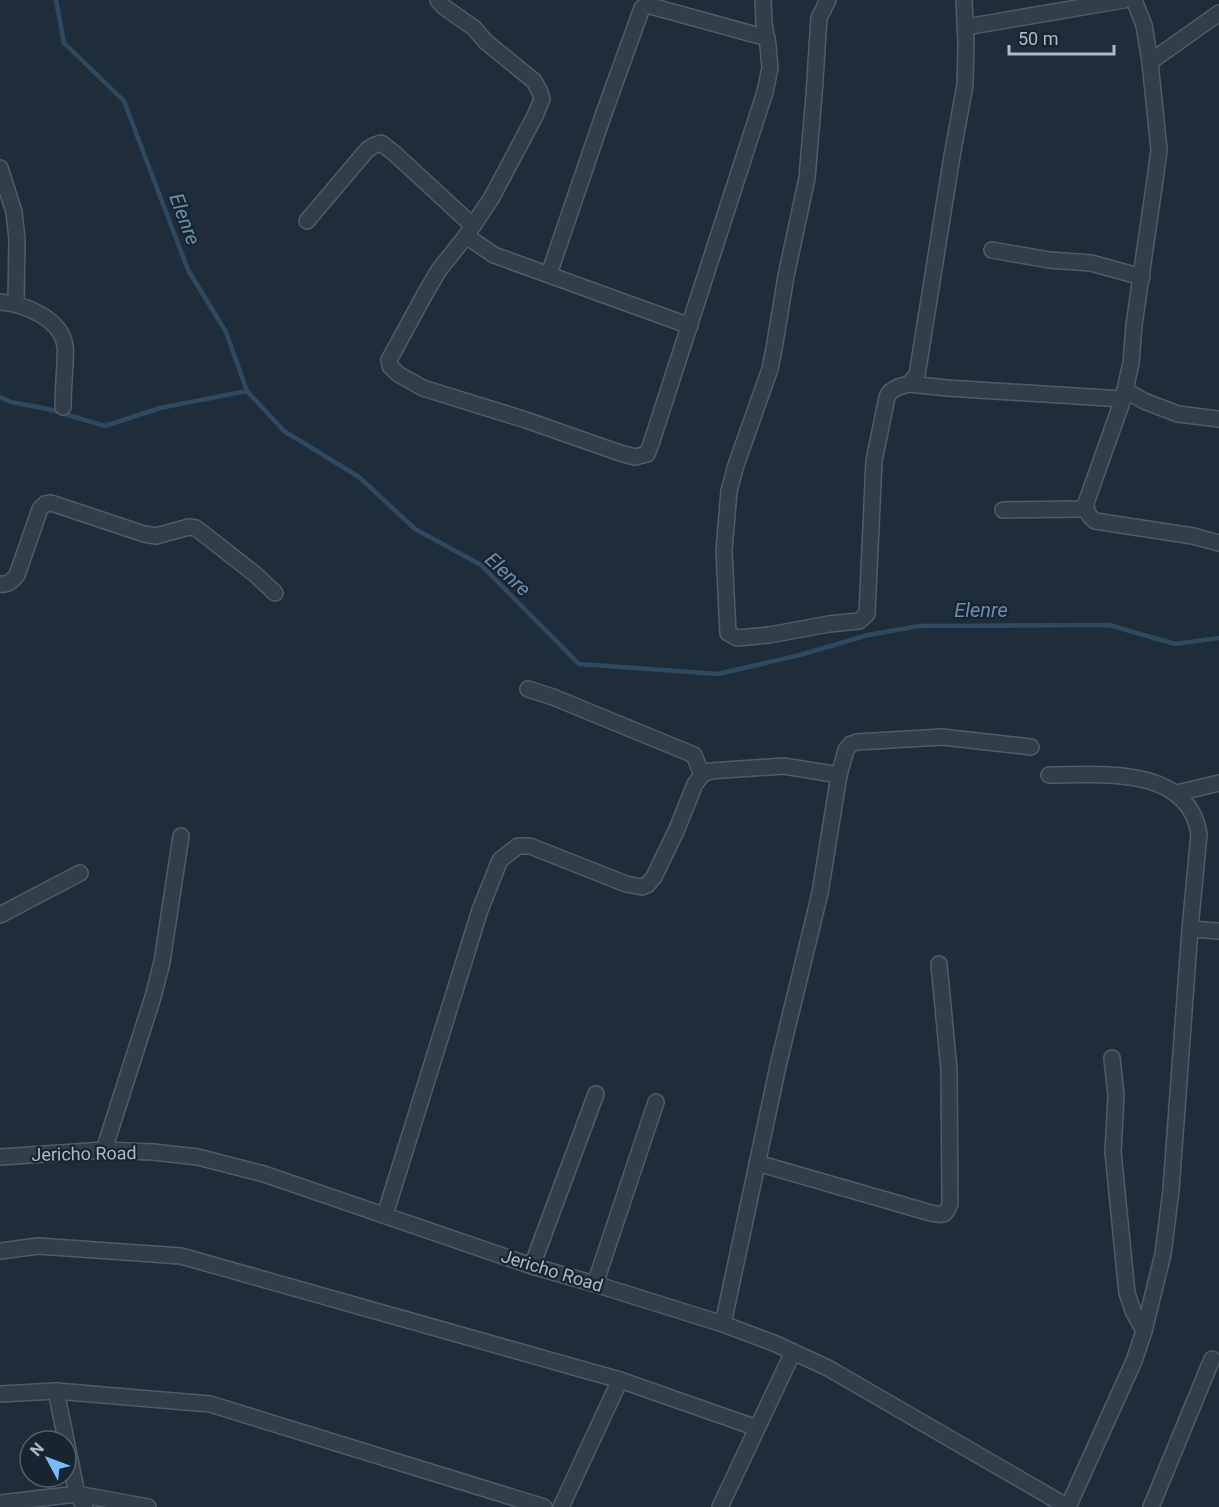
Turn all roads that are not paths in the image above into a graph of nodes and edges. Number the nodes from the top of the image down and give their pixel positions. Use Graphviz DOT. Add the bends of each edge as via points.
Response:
graph roads {
  1 [pos="438,0"];
  2 [pos="764,0"];
  3 [pos="828,0"];
  4 [pos="964,0"];
  5 [pos="1124,0"];
  6 [pos="1134,0"];
  7 [pos="1219,13"];
  8 [pos="966,27"];
  9 [pos="767,38"];
  10 [pos="1150,62"];
  11 [pos="0,168"];
  12 [pos="307,221"];
  13 [pos="469,231"];
  14 [pos="992,250"];
  15 [pos="549,274"];
  16 [pos="1142,277"];
  17 [pos="0,302"];
  18 [pos="16,303"];
  19 [pos="690,326"];
  20 [pos="909,384"];
  21 [pos="1124,394"];
  22 [pos="63,407"];
  23 [pos="1219,419"];
  24 [pos="1086,509"];
  25 [pos="1003,510"];
  26 [pos="1219,543"];
  27 [pos="0,585"];
  28 [pos="275,593"];
  29 [pos="528,689"];
  30 [pos="1031,747"];
  31 [pos="839,775"];
  32 [pos="1048,775"];
  33 [pos="702,776"];
  34 [pos="1219,783"];
  35 [pos="1177,794"];
  36 [pos="181,836"];
  37 [pos="80,873"];
  38 [pos="0,915"];
  39 [pos="1190,929"];
  40 [pos="1219,931"];
  41 [pos="939,964"];
  42 [pos="1112,1058"];
  43 [pos="596,1094"];
  44 [pos="656,1102"];
  45 [pos="104,1150"];
  46 [pos="0,1157"];
  47 [pos="758,1162"];
  48 [pos="385,1215"];
  49 [pos="0,1251"];
  50 [pos="532,1266"];
  51 [pos="595,1284"];
  52 [pos="723,1324"];
  53 [pos="1144,1330"];
  54 [pos="793,1352"];
  55 [pos="1212,1359"];
  56 [pos="620,1380"];
  57 [pos="56,1391"];
  58 [pos="0,1394"];
  59 [pos="757,1428"];
  60 [pos="81,1501"];
  61 [pos="0,1503"];
  62 [pos="148,1507"];
  63 [pos="544,1507"];
  64 [pos="561,1507"];
  65 [pos="720,1507"];
  66 [pos="1068,1507"];
  67 [pos="1151,1507"];
  1 -- 13 [label="street" via="534,81 542,99 492,197"];
  2 -- 9 [label="street"];
  3 -- 20 [label="street" via="819,18 807,178 770,369 729,491 724,551 728,633 732,636 769,635 859,621 867,614 874,461 887,397 898,387"];
  4 -- 8 [label="street"];
  5 -- 8 [label="street"];
  6 -- 10 [label="street" via="1144,25"];
  7 -- 10 [label="street"];
  8 -- 20 [label="street" via="965,85 917,375"];
  9 -- 15 [label="street" via="647,5 642,8"];
  9 -- 19 [label="street" via="770,68 765,92"];
  10 -- 16 [label="street" via="1159,150"];
  11 -- 18 [label="street" via="14,212"];
  12 -- 13 [label="street" via="367,150 381,143"];
  13 -- 15 [label="street" via="494,255"];
  13 -- 19 [label="street" via="439,270 389,360 398,374 423,388 635,457 647,454"];
  14 -- 16 [label="street" via="1049,260 1091,262"];
  15 -- 19 [label="street"];
  16 -- 21 [label="street"];
  17 -- 18 [label="street"];
  18 -- 22 [label="street" via="41,314 63,339"];
  20 -- 21 [label="street"];
  21 -- 23 [label="street" via="1178,414"];
  21 -- 24 [label="street"];
  24 -- 25 [label="street"];
  24 -- 26 [label="street" via="1095,521"];
  27 -- 28 [label="street" via="17,575 40,509 51,503 144,534 156,536 196,528"];
  29 -- 33 [label="street" via="694,755"];
  30 -- 31 [label="street" via="942,737 857,742 846,750"];
  31 -- 33 [label="street" via="784,766 711,771"];
  31 -- 47 [label="street" via="820,893"];
  32 -- 35 [label="street" via="1113,775 1152,781"];
  33 -- 48 [label="street" via="647,885 626,884 530,846 518,846 500,860 480,910"];
  34 -- 35 [label="street"];
  35 -- 39 [label="street" via="1192,812 1199,834"];
  36 -- 45 [label="street" via="162,962"];
  37 -- 38 [label="street"];
  39 -- 40 [label="street"];
  39 -- 53 [label="street" via="1171,1190 1163,1254"];
  41 -- 47 [label="street" via="949,1070 950,1204 945,1214"];
  42 -- 53 [label="street" via="1116,1096 1113,1152 1127,1293"];
  43 -- 50 [label="street"];
  44 -- 51 [label="street"];
  45 -- 46 [label="street, Jericho Road"];
  45 -- 48 [label="street, Jericho Road" via="198,1157 264,1174"];
  47 -- 52 [label="street"];
  48 -- 50 [label="street, Jericho Road"];
  49 -- 56 [label="street" via="38,1246 181,1256"];
  50 -- 51 [label="street, Jericho Road"];
  51 -- 52 [label="street, Jericho Road"];
  52 -- 54 [label="street, Jericho Road"];
  53 -- 66 [label="street" via="1134,1361"];
  54 -- 59 [label="street"];
  54 -- 66 [label="street, Jericho Road" via="828,1368"];
  55 -- 67 [label="street"];
  56 -- 59 [label="street"];
  56 -- 64 [label="street"];
  57 -- 58 [label="street"];
  57 -- 60 [label="street"];
  57 -- 63 [label="street" via="210,1404"];
  59 -- 65 [label="street"];
  60 -- 61 [label="street"];
  60 -- 62 [label="street"];
}
